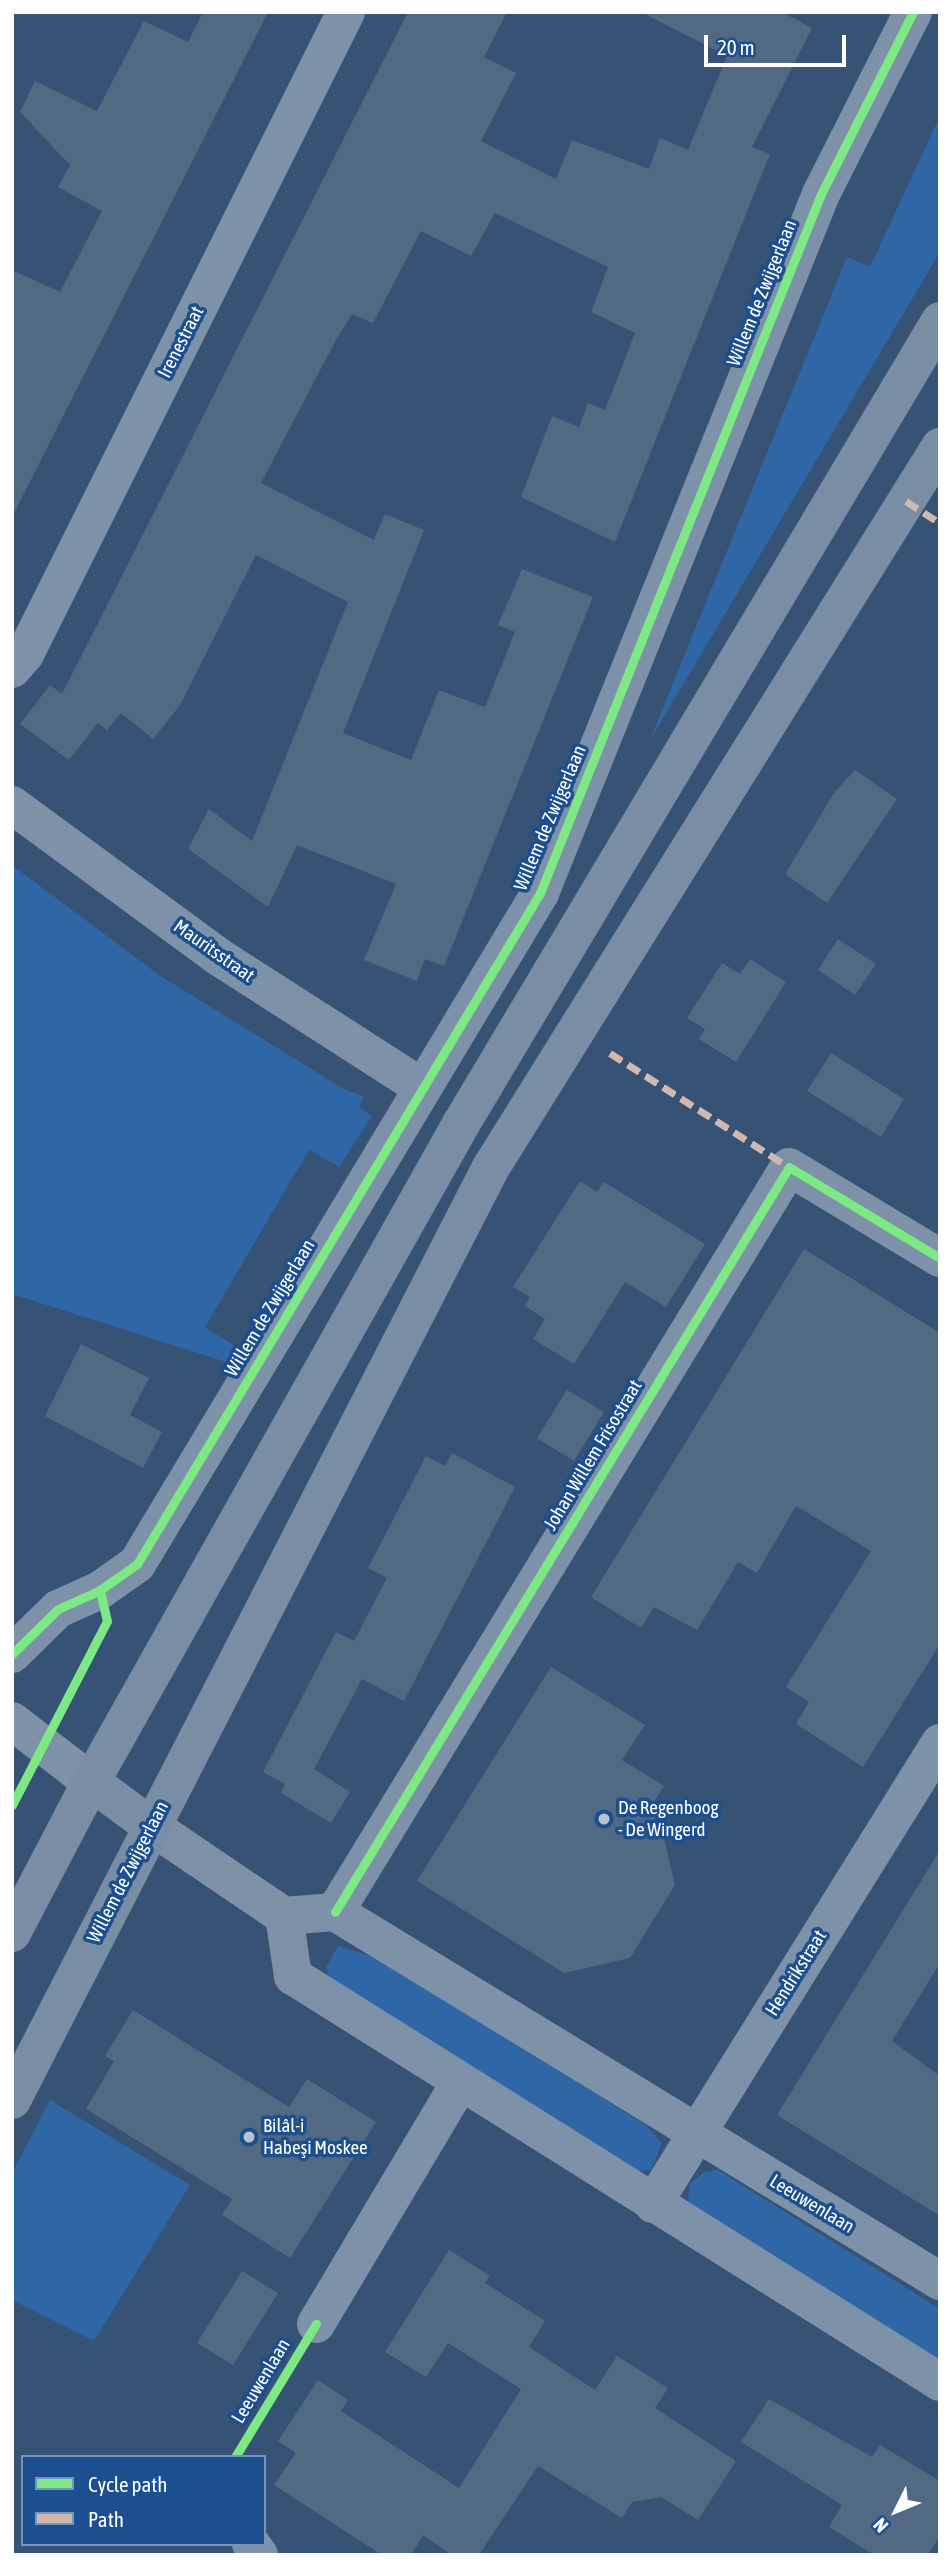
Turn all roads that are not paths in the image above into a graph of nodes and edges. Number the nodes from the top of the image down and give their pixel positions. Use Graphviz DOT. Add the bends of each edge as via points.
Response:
graph roads {
  1 [pos="346,12"];
  2 [pos="913,12"];
  3 [pos="940,321"];
  4 [pos="940,447"];
  5 [pos="12,669"];
  6 [pos="12,805"];
  7 [pos="423,1088"];
  8 [pos="940,1258"];
  9 [pos="12,1654"];
  10 [pos="12,1721"];
  11 [pos="940,1743"];
  12 [pos="91,1782"];
  13 [pos="151,1826"];
  14 [pos="335,1912"];
  15 [pos="284,1916"];
  16 [pos="12,1933"];
  17 [pos="460,2082"];
  18 [pos="12,2100"];
  19 [pos="696,2134"];
  20 [pos="653,2204"];
  21 [pos="940,2281"];
  22 [pos="316,2324"];
  23 [pos="940,2382"];
  1 -- 5 [label="street, Irenestraat" via="31,642"];
  2 -- 7 [label="street, Willem de Zwijgerlaan" via="821,194 540,893"];
  3 -- 12 [label="main road" via="468,1112"];
  4 -- 13 [label="main road, Willem de Zwijgerlaan" via="490,1169"];
  6 -- 7 [label="street, Mauritsstraat" via="219,957"];
  7 -- 9 [label="street, Willem de Zwijgerlaan" via="136,1564 100,1590 58,1609"];
  8 -- 14 [label="street, Johan Willem Frisostraat" via="789,1167"];
  10 -- 12 [label="street"];
  11 -- 19 [label="street, Hendrikstraat"];
  12 -- 13 [label="main road"];
  12 -- 16 [label="main road"];
  13 -- 15 [label="street"];
  13 -- 18 [label="main road, Willem de Zwijgerlaan"];
  14 -- 15 [label="street"];
  14 -- 19 [label="street, Leeuwenlaan"];
  15 -- 17 [label="street" via="293,1976"];
  17 -- 20 [label="street"];
  17 -- 22 [label="street"];
  19 -- 20 [label="street, Hendrikstraat"];
  19 -- 21 [label="street, Leeuwenlaan"];
  20 -- 23 [label="street"];
}
